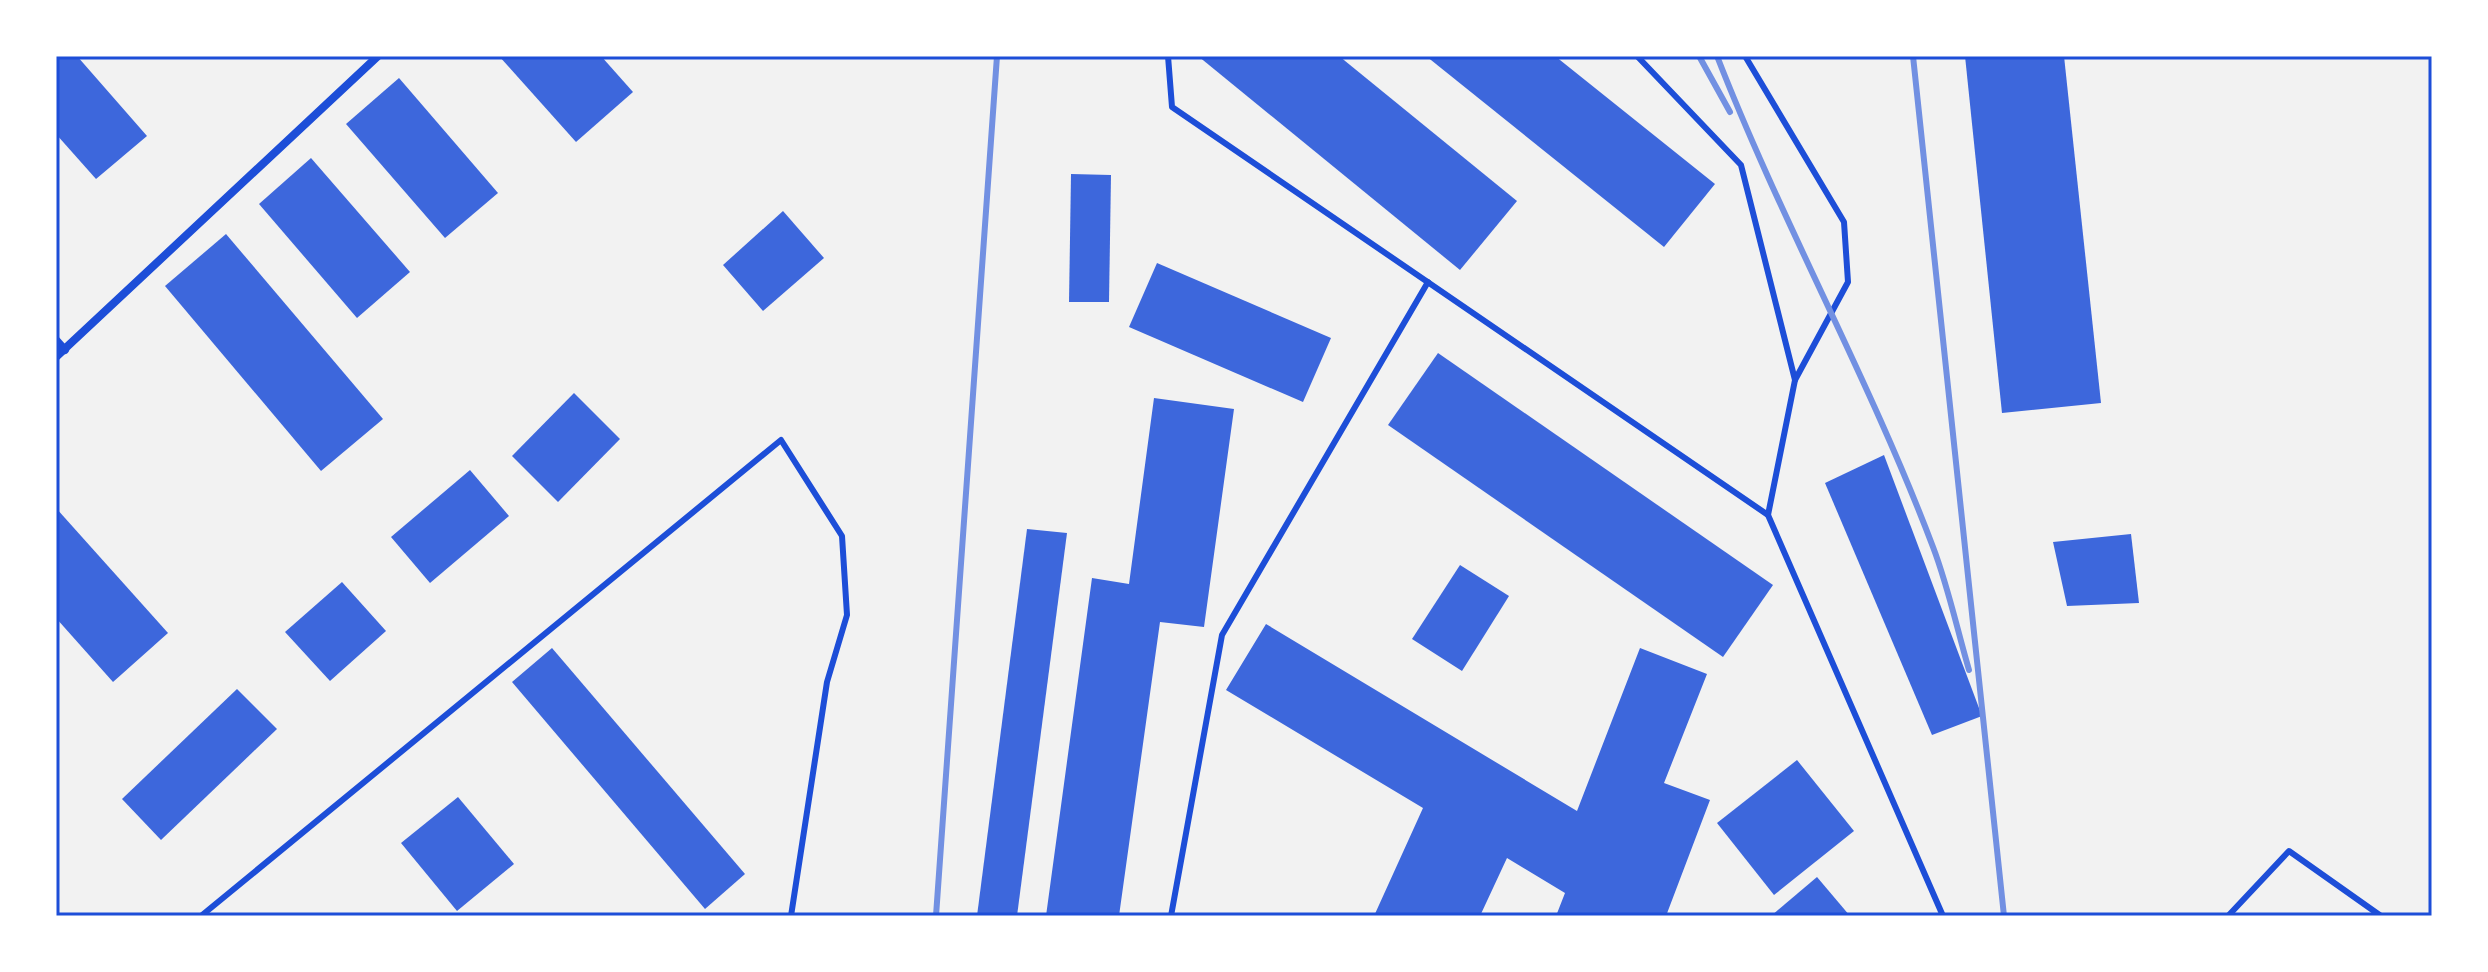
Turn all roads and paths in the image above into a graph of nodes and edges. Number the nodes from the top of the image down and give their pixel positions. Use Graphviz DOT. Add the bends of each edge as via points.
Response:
graph roads {
  1 [pos="378,56"];
  2 [pos="1168,56"];
  3 [pos="1637,56"];
  4 [pos="1745,56"];
  5 [pos="1428,282"];
  6 [pos="56,340"];
  7 [pos="65,350"];
  8 [pos="56,357"];
  9 [pos="1795,380"];
  10 [pos="1768,515"];
  11 [pos="201,916"];
  12 [pos="791,916"];
  13 [pos="1171,916"];
  14 [pos="1943,916"];
  15 [pos="2228,916"];
  16 [pos="2381,916"];
  1 -- 7 [label="street"];
  2 -- 5 [label="lane" via="1172,107"];
  3 -- 9 [label="lane" via="1741,165"];
  4 -- 9 [label="lane" via="1844,222 1848,282"];
  5 -- 10 [label="lane"];
  5 -- 13 [label="lane" via="1222,635"];
  6 -- 7 [label="street"];
  7 -- 8 [label="street"];
  9 -- 10 [label="lane"];
  10 -- 14 [label="lane"];
  11 -- 12 [label="lane" via="781,440 842,536 847,615 827,682"];
  15 -- 16 [label="lane" via="2289,851"];
}
